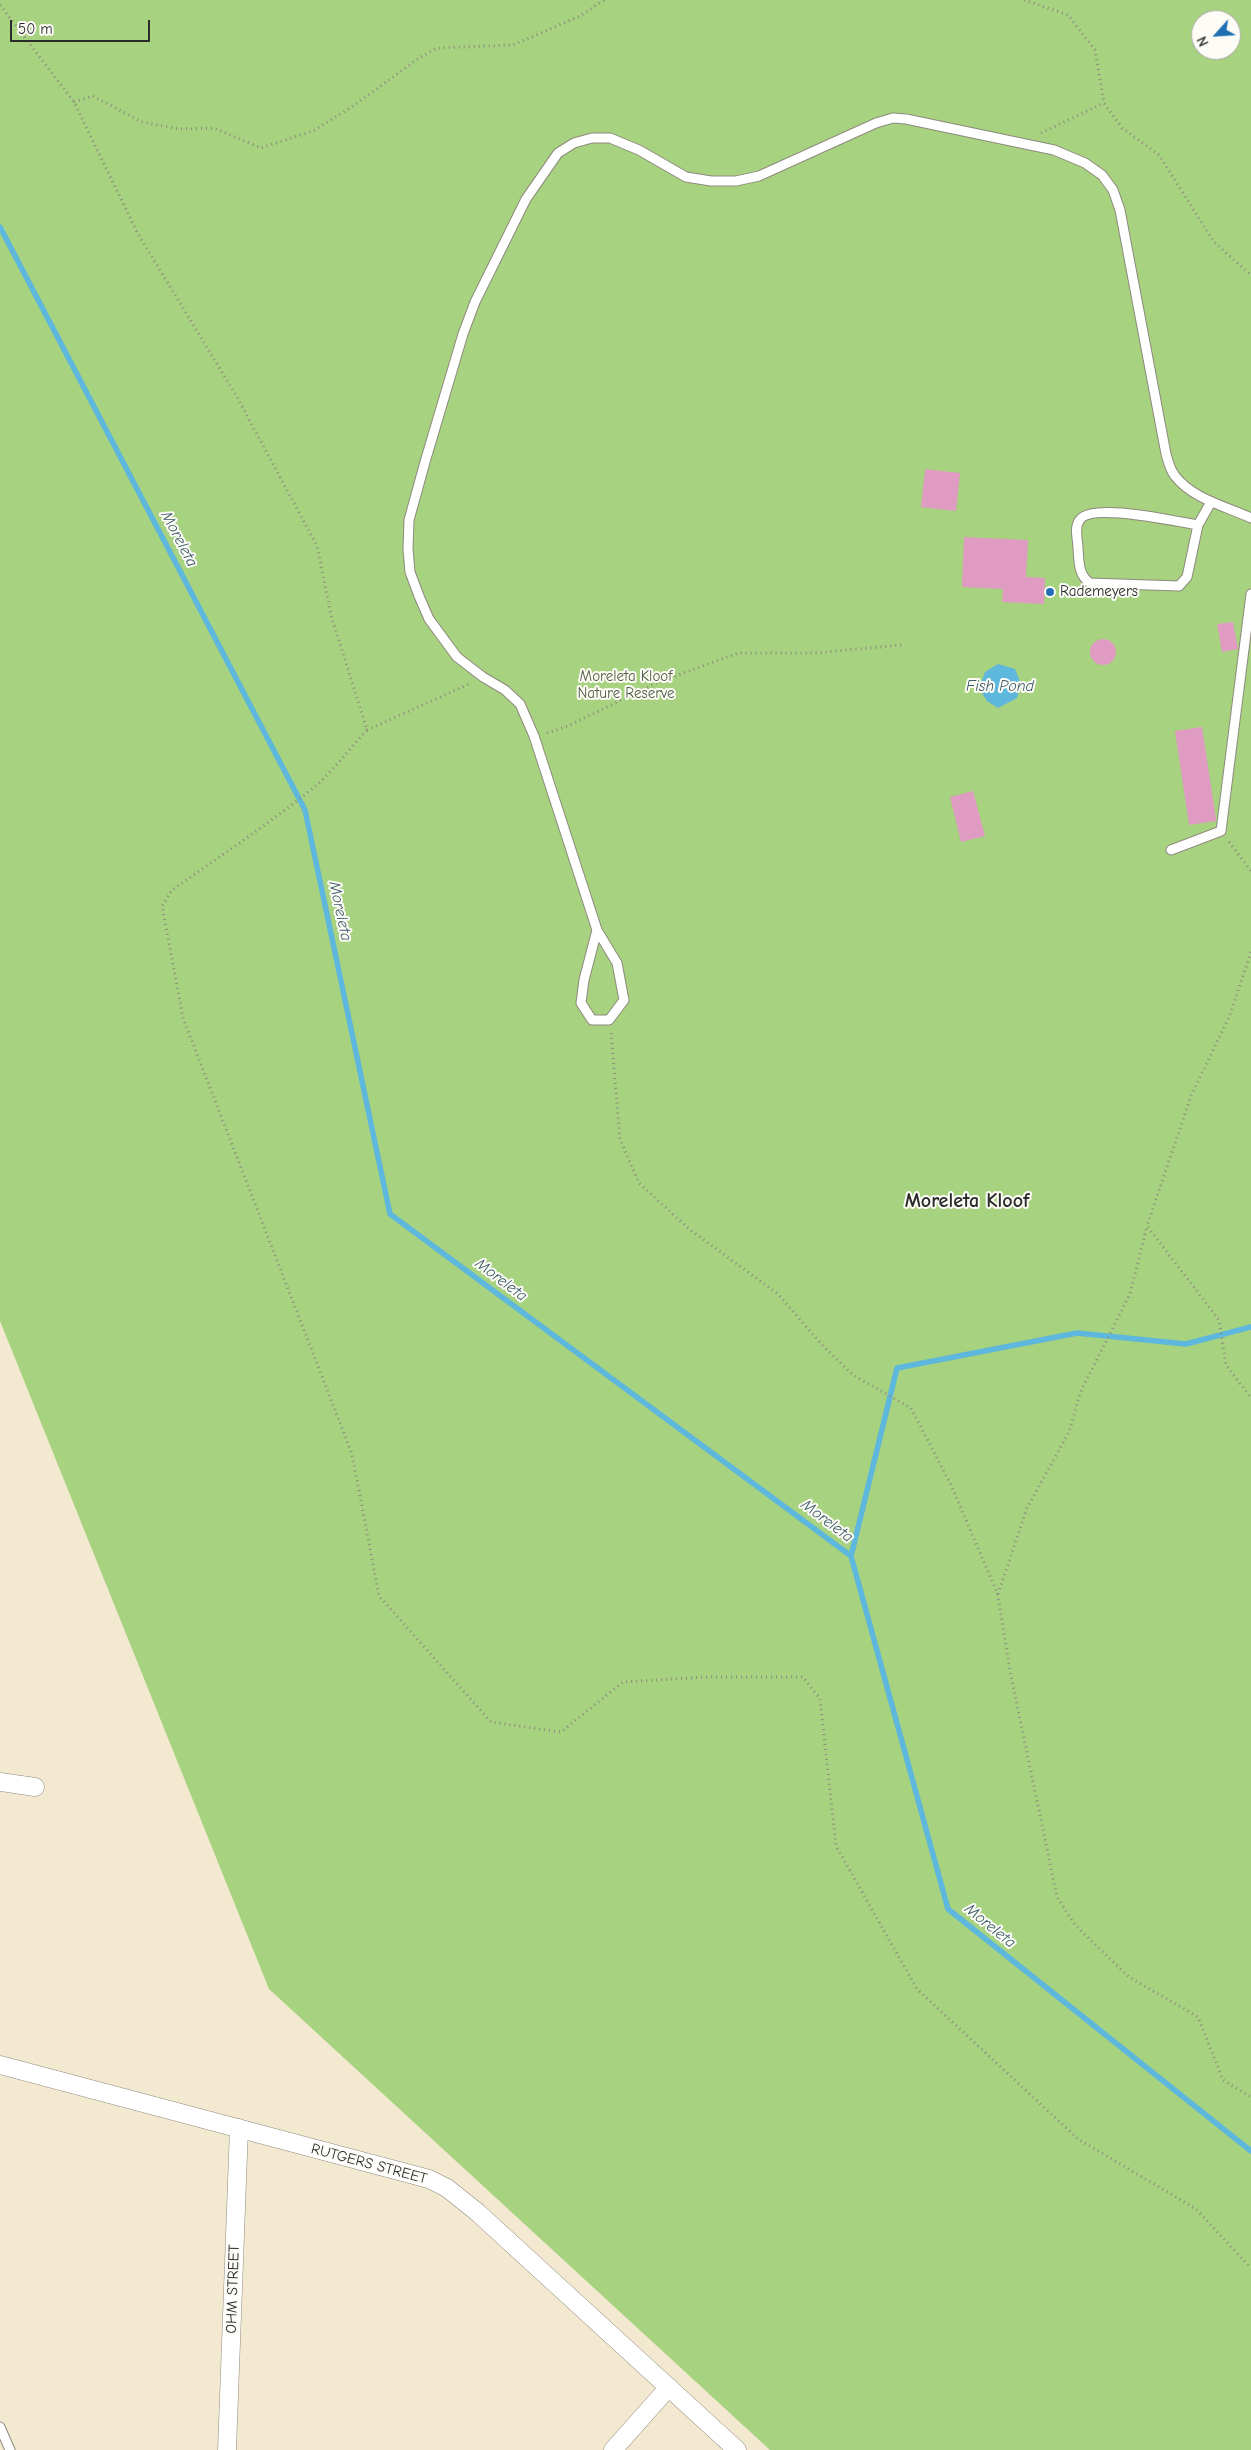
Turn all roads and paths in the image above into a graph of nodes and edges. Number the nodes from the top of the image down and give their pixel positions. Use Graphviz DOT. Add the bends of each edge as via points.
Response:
graph roads {
  1 [pos="604,0"];
  2 [pos="1024,0"];
  3 [pos="0,5"];
  4 [pos="74,102"];
  5 [pos="1104,103"];
  6 [pos="1022,142"];
  7 [pos="1251,275"];
  8 [pos="1211,502"];
  9 [pos="1251,518"];
  10 [pos="1198,525"];
  11 [pos="1251,594"];
  12 [pos="902,645"];
  13 [pos="483,677"];
  14 [pos="367,730"];
  15 [pos="534,736"];
  16 [pos="1221,831"];
  17 [pos="1171,850"];
  18 [pos="1251,871"];
  19 [pos="597,930"];
  20 [pos="1251,952"];
  21 [pos="609,1020"];
  22 [pos="1147,1226"];
  23 [pos="1251,1398"];
  24 [pos="998,1594"];
  25 [pos="0,1782"];
  26 [pos="35,1787"];
  27 [pos="0,2065"];
  28 [pos="1251,2097"];
  29 [pos="239,2128"];
  30 [pos="1251,2268"];
  31 [pos="669,2387"];
  32 [pos="0,2427"];
  33 [pos="10,2450"];
  34 [pos="228,2450"];
  35 [pos="613,2450"];
  36 [pos="737,2450"];
  1 -- 4 [label="path" via="580,16 513,45 437,48 313,131 261,148 214,128 179,129 142,122 93,96"];
  2 -- 5 [label="path" via="1068,15 1095,50"];
  3 -- 4 [label="path"];
  4 -- 14 [label="path" via="138,234 237,397 317,546 332,615"];
  5 -- 6 [label="path"];
  5 -- 7 [label="path" via="1122,128 1158,155 1214,242"];
  6 -- 8 [label="lane" via="1084,162 1102,175 1113,190 1120,210 1166,454 1173,475 1189,490"];
  6 -- 13 [label="lane" via="893,118 759,176 736,181 686,178 639,150 610,138 574,143 558,154 526,199 475,302 409,520 410,572 428,619 457,657"];
  8 -- 9 [label="lane"];
  8 -- 10 [label="lane"];
  10 -- 10 [label="lane" via="1187,577 1179,586 1090,583 1080,570 1076,529 1085,515 1117,513"];
  11 -- 16 [label="lane"];
  12 -- 15 [label="path" via="815,653 738,653 654,684 568,726"];
  13 -- 14 [label="path"];
  13 -- 15 [label="lane" via="520,704"];
  14 -- 30 [label="path" via="313,788 271,822 172,890 162,906 183,1018 352,1454 379,1596 491,1722 561,1732 624,1682 706,1677 803,1677 820,1700 836,1846 917,1989 1078,2139 1196,2209"];
  15 -- 19 [label="lane"];
  16 -- 17 [label="lane"];
  16 -- 18 [label="path"];
  19 -- 21 [label="lane" via="617,963 624,1000"];
  19 -- 21 [label="lane" via="581,1003 592,1020"];
  20 -- 22 [label="path" via="1230,1015 1191,1096"];
  21 -- 24 [label="path" via="620,1139 639,1183 689,1229 778,1294 853,1375 911,1408 952,1485"];
  22 -- 23 [label="path" via="1219,1320 1226,1365"];
  22 -- 24 [label="path" via="1130,1294 1080,1394 1069,1432 1027,1508"];
  24 -- 28 [label="path" via="1010,1671 1057,1897 1076,1924 1130,1977 1198,2016 1223,2080"];
  25 -- 26 [label="street"];
  27 -- 29 [label="street, RUTGERS STREET"];
  29 -- 31 [label="street, RUTGERS STREET" via="429,2179 447,2188"];
  29 -- 34 [label="street, OHM STREET"];
  31 -- 35 [label="street"];
  31 -- 36 [label="street, RUTGERS STREET"];
  32 -- 33 [label="lane"];
}
